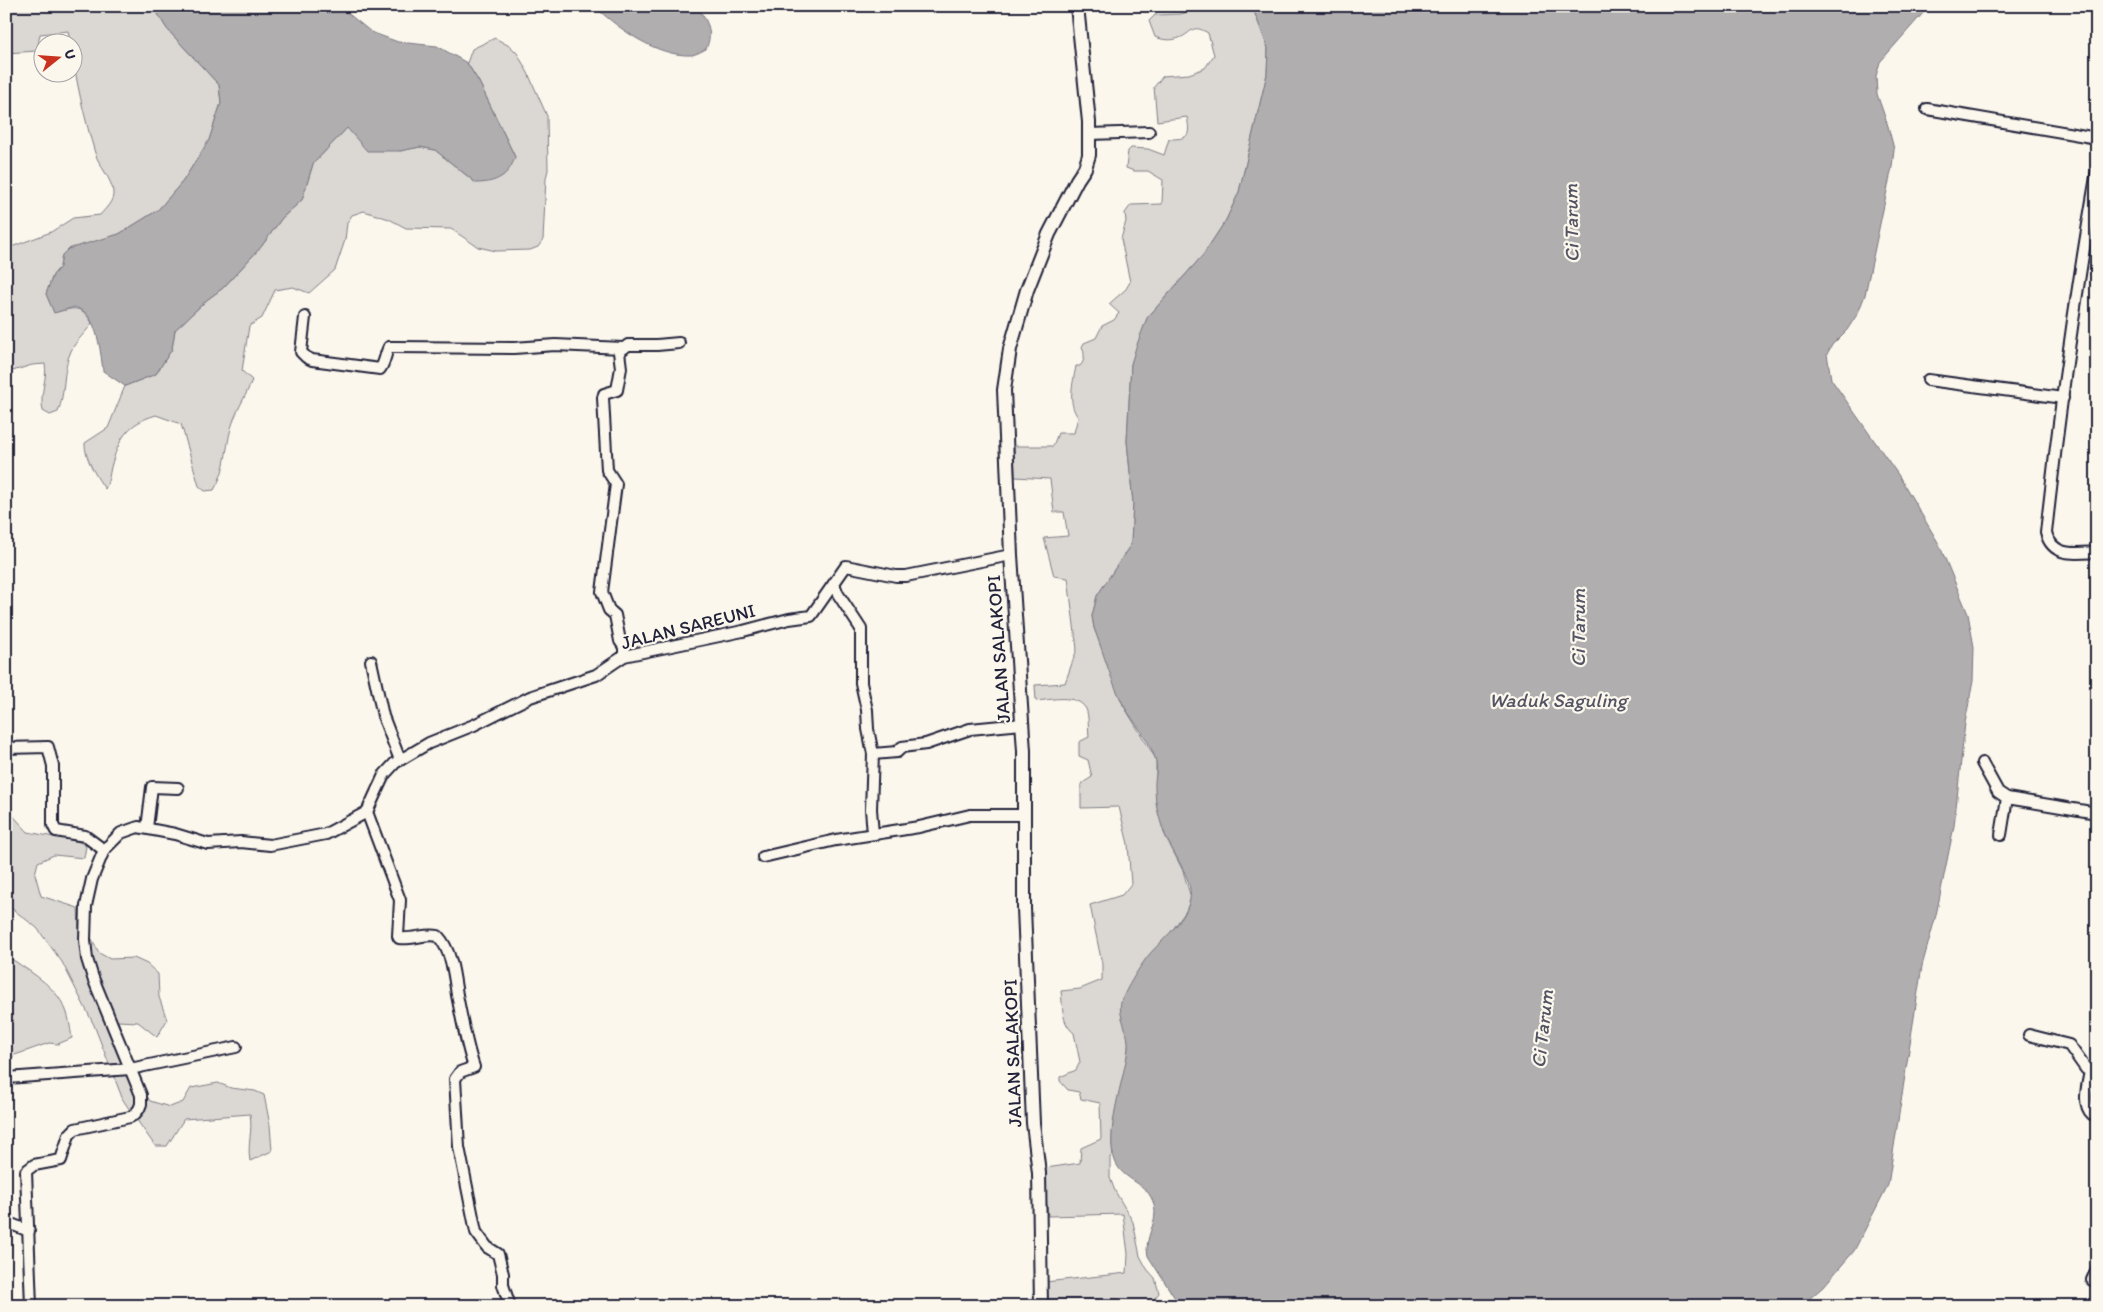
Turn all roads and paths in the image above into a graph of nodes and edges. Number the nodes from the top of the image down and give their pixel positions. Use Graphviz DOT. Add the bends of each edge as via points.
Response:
graph roads {
  1 [pos="1077,6"];
  2 [pos="1927,109"];
  3 [pos="1149,132"];
  4 [pos="1090,134"];
  5 [pos="2097,138"];
  6 [pos="2097,171"];
  7 [pos="305,317"];
  8 [pos="679,343"];
  9 [pos="623,348"];
  10 [pos="1928,380"];
  11 [pos="2063,398"];
  12 [pos="2097,552"];
  13 [pos="1011,555"];
  14 [pos="834,584"];
  15 [pos="624,656"];
  16 [pos="371,662"];
  17 [pos="1022,724"];
  18 [pos="6,748"];
  19 [pos="873,754"];
  20 [pos="400,760"];
  21 [pos="1982,763"];
  22 [pos="178,788"];
  23 [pos="2007,798"];
  24 [pos="367,812"];
  25 [pos="2097,813"];
  26 [pos="1024,815"];
  27 [pos="147,828"];
  28 [pos="873,834"];
  29 [pos="2001,835"];
  30 [pos="104,850"];
  31 [pos="763,857"];
  32 [pos="2029,1035"];
  33 [pos="236,1046"];
  34 [pos="130,1069"];
  35 [pos="2093,1071"];
  36 [pos="7,1078"];
  37 [pos="2097,1113"];
  38 [pos="6,1222"];
  39 [pos="29,1231"];
  40 [pos="2097,1269"];
  41 [pos="2092,1280"];
  42 [pos="31,1306"];
  43 [pos="510,1306"];
  44 [pos="1041,1306"];
  1 -- 4 [label="street, JALAN SALAKOPI"];
  2 -- 5 [label="street"];
  3 -- 4 [label="street"];
  4 -- 13 [label="street, JALAN SALAKOPI" via="1085,168 1049,234 1027,290 1010,349 1004,390"];
  6 -- 11 [label="street"];
  7 -- 9 [label="street" via="301,352 306,358 380,369 389,347 514,348 555,344"];
  8 -- 9 [label="street" via="628,345"];
  9 -- 15 [label="street" via="619,352 621,368 617,390 604,394 603,398 607,470 616,484 602,592 609,610 615,615"];
  10 -- 11 [label="street"];
  11 -- 12 [label="street" via="2046,533 2059,551"];
  13 -- 14 [label="street, JALAN SAREUNI" via="906,576 846,566"];
  13 -- 17 [label="street, JALAN SALAKOPI"];
  14 -- 15 [label="street, JALAN SAREUNI" via="811,616"];
  14 -- 19 [label="street" via="861,629 861,683"];
  15 -- 20 [label="street, JALAN SAREUNI" via="596,675 530,697 429,743"];
  16 -- 20 [label="street" via="383,716"];
  17 -- 19 [label="street" via="970,729 926,744 902,747 897,752"];
  17 -- 26 [label="street, JALAN SALAKOPI"];
  18 -- 30 [label="street" via="48,747 56,831 85,836"];
  19 -- 28 [label="street"];
  20 -- 24 [label="street, JALAN SAREUNI" via="384,775"];
  21 -- 23 [label="street" via="1998,792"];
  22 -- 27 [label="street" via="152,787"];
  23 -- 25 [label="street"];
  23 -- 29 [label="street"];
  24 -- 27 [label="street" via="326,834 270,845 241,842 208,844"];
  24 -- 43 [label="street" via="400,900 399,938 438,936 452,966 474,1067 460,1072 455,1079 459,1147 476,1232 487,1247 498,1254"];
  26 -- 28 [label="street" via="970,815"];
  26 -- 44 [label="street, JALAN SALAKOPI" via="1024,908 1033,1123 1039,1173"];
  27 -- 30 [label="street" via="121,832"];
  28 -- 31 [label="street"];
  30 -- 34 [label="street" via="92,879 86,906 85,940 93,978"];
  32 -- 35 [label="street" via="2069,1045 2086,1069"];
  33 -- 34 [label="street"];
  34 -- 36 [label="street"];
  34 -- 39 [label="street" via="141,1095 142,1104 135,1114 75,1128 69,1135 61,1160 27,1169"];
  35 -- 37 [label="street" via="2086,1103 2087,1110"];
  38 -- 39 [label="street"];
  39 -- 42 [label="street"];
  40 -- 41 [label="street"];
}
